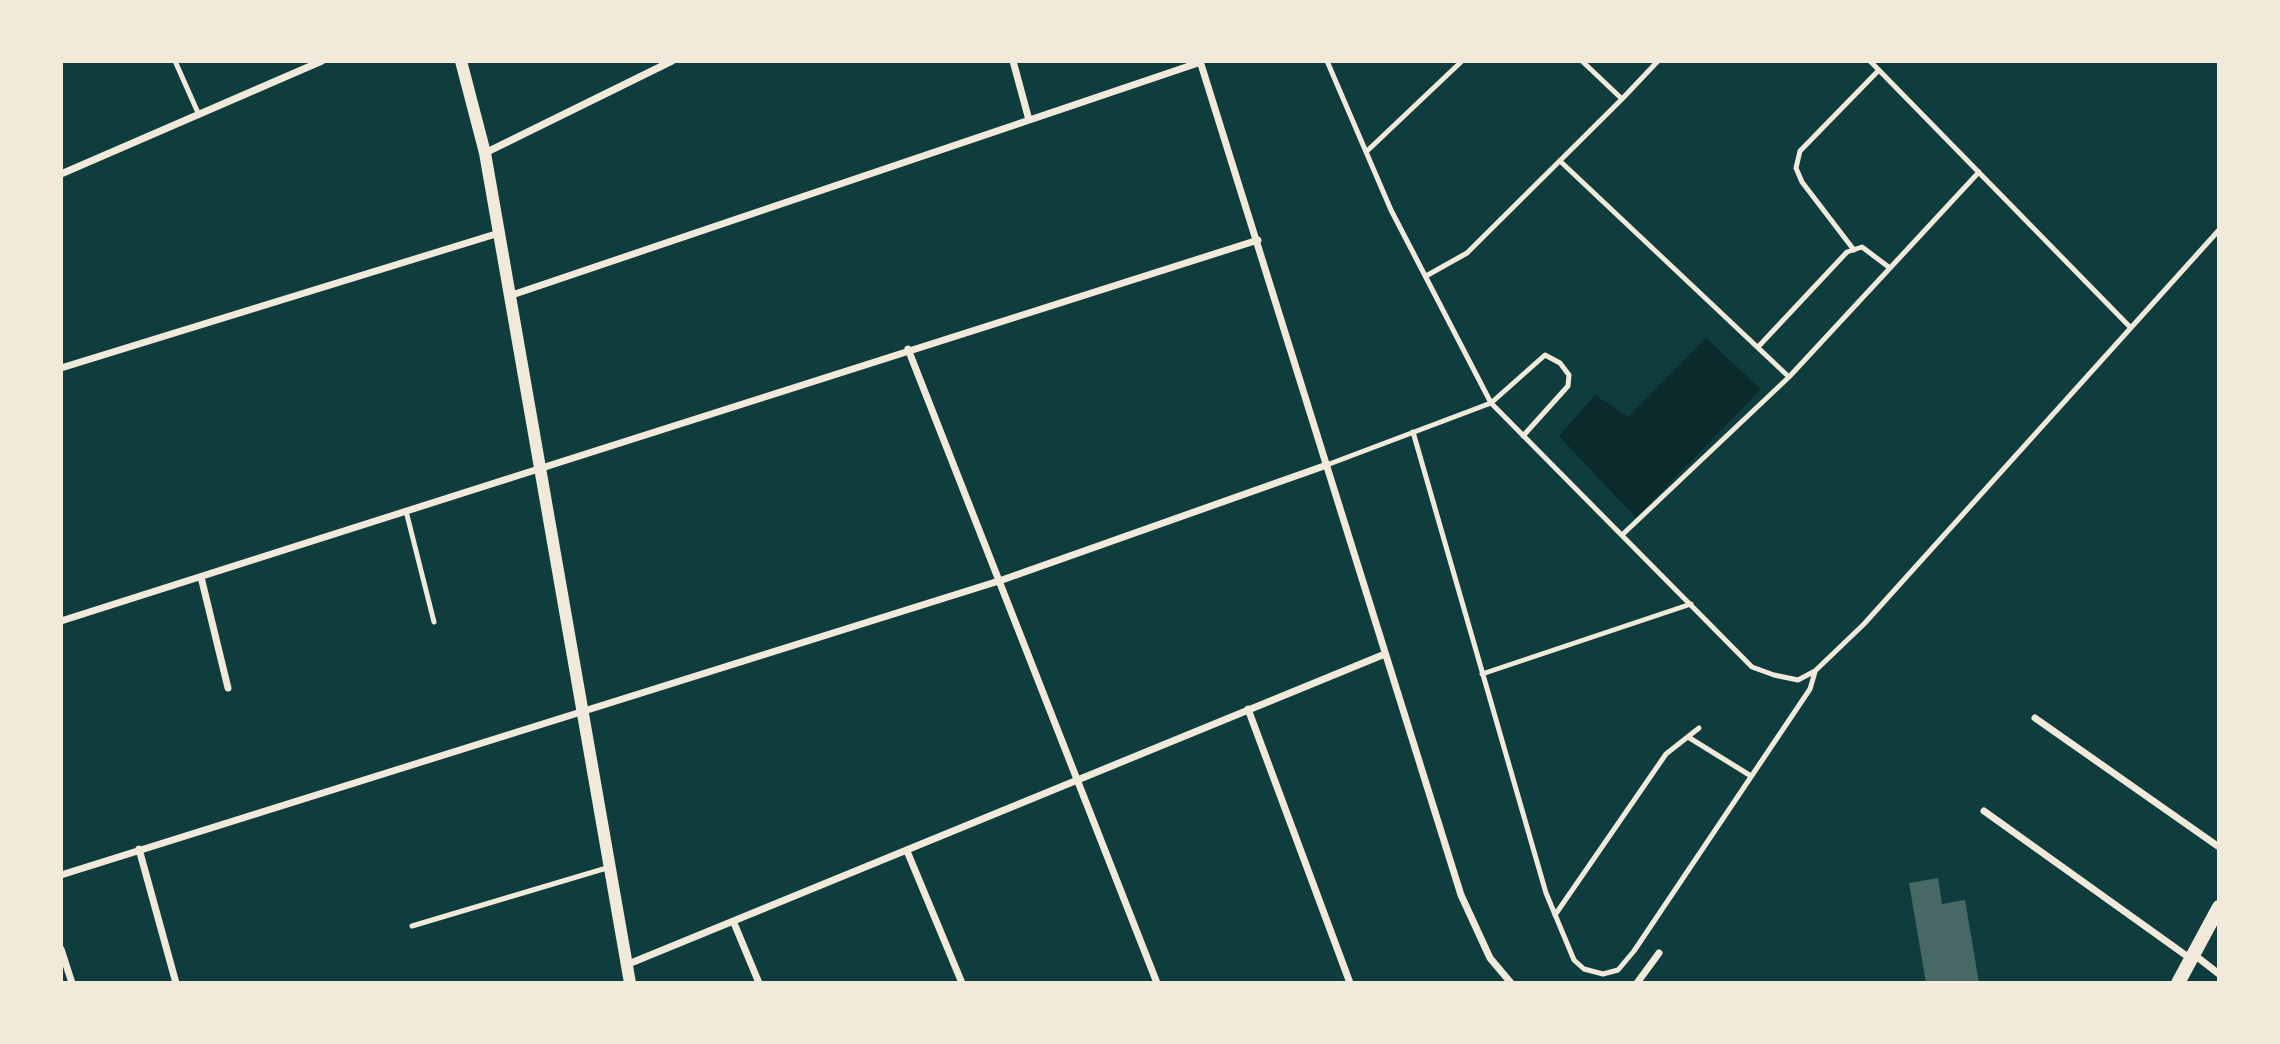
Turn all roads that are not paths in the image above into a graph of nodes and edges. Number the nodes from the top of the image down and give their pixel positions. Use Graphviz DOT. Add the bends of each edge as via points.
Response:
graph roads {
  1 [pos="175,61"];
  2 [pos="322,61"];
  3 [pos="461,61"];
  4 [pos="672,61"];
  5 [pos="1013,61"];
  6 [pos="1327,61"];
  7 [pos="1462,61"];
  8 [pos="1582,61"];
  9 [pos="1658,61"];
  10 [pos="1870,61"];
  11 [pos="1200,62"];
  12 [pos="1879,71"];
  13 [pos="1622,99"];
  14 [pos="198,114"];
  15 [pos="1029,120"];
  16 [pos="1366,152"];
  17 [pos="485,153"];
  18 [pos="1560,161"];
  19 [pos="1979,172"];
  20 [pos="61,174"];
  21 [pos="2219,230"];
  22 [pos="499,233"];
  23 [pos="1258,240"];
  24 [pos="1854,250"];
  25 [pos="1890,268"];
  26 [pos="1426,276"];
  27 [pos="509,296"];
  28 [pos="2130,327"];
  29 [pos="1758,347"];
  30 [pos="908,349"];
  31 [pos="61,368"];
  32 [pos="1789,377"];
  33 [pos="1491,403"];
  34 [pos="1413,432"];
  35 [pos="1523,436"];
  36 [pos="1324,466"];
  37 [pos="541,468"];
  38 [pos="407,511"];
  39 [pos="1622,535"];
  40 [pos="201,577"];
  41 [pos="1002,580"];
  42 [pos="1691,604"];
  43 [pos="61,621"];
  44 [pos="434,622"];
  45 [pos="1385,654"];
  46 [pos="1815,671"];
  47 [pos="1482,674"];
  48 [pos="228,688"];
  49 [pos="1248,709"];
  50 [pos="582,710"];
  51 [pos="2035,718"];
  52 [pos="1699,728"];
  53 [pos="1688,737"];
  54 [pos="1751,776"];
  55 [pos="1078,779"];
  56 [pos="1984,811"];
  57 [pos="2219,847"];
  58 [pos="139,849"];
  59 [pos="907,851"];
  60 [pos="610,867"];
  61 [pos="61,875"];
  62 [pos="2219,907"];
  63 [pos="1555,915"];
  64 [pos="734,923"];
  65 [pos="412,926"];
  66 [pos="61,949"];
  67 [pos="1659,953"];
  68 [pos="2192,956"];
  69 [pos="626,965"];
  70 [pos="2219,974"];
  71 [pos="72,983"];
  72 [pos="176,983"];
  73 [pos="630,983"];
  74 [pos="760,983"];
  75 [pos="962,983"];
  76 [pos="1157,983"];
  77 [pos="1350,983"];
  78 [pos="1511,983"];
  79 [pos="1637,983"];
  80 [pos="2178,983"];
  1 -- 14 [label="lane"];
  2 -- 14 [label="street"];
  3 -- 17 [label="street"];
  4 -- 17 [label="street"];
  5 -- 15 [label="street"];
  6 -- 16 [label="lane"];
  7 -- 16 [label="lane"];
  8 -- 13 [label="lane"];
  9 -- 13 [label="lane"];
  10 -- 12 [label="lane"];
  11 -- 15 [label="street"];
  11 -- 23 [label="street"];
  12 -- 19 [label="lane"];
  12 -- 24 [label="lane" via="1800,151 1796,168"];
  13 -- 18 [label="lane"];
  14 -- 20 [label="street"];
  15 -- 27 [label="street"];
  16 -- 26 [label="lane"];
  17 -- 22 [label="street"];
  18 -- 26 [label="lane" via="1467,253"];
  18 -- 29 [label="lane"];
  19 -- 25 [label="lane"];
  19 -- 28 [label="lane"];
  21 -- 28 [label="lane"];
  22 -- 27 [label="street"];
  22 -- 31 [label="street"];
  23 -- 30 [label="street"];
  23 -- 36 [label="street"];
  24 -- 25 [label="lane" via="1862,247"];
  24 -- 29 [label="lane" via="1847,252"];
  25 -- 32 [label="lane"];
  26 -- 33 [label="lane"];
  27 -- 37 [label="street"];
  28 -- 46 [label="lane" via="1864,624"];
  29 -- 32 [label="lane"];
  30 -- 37 [label="street"];
  30 -- 41 [label="street"];
  32 -- 39 [label="lane"];
  33 -- 34 [label="lane"];
  33 -- 35 [label="lane"];
  33 -- 35 [label="lane" via="1545,355 1560,363 1569,375 1568,386"];
  34 -- 36 [label="lane"];
  34 -- 47 [label="lane"];
  35 -- 39 [label="lane"];
  36 -- 41 [label="street"];
  36 -- 45 [label="street"];
  37 -- 38 [label="street"];
  37 -- 50 [label="street"];
  38 -- 40 [label="street"];
  38 -- 44 [label="lane"];
  39 -- 42 [label="lane"];
  40 -- 43 [label="street"];
  40 -- 48 [label="street"];
  41 -- 50 [label="street"];
  41 -- 55 [label="street"];
  42 -- 46 [label="lane" via="1752,667 1798,680"];
  42 -- 47 [label="lane"];
  45 -- 49 [label="street"];
  45 -- 78 [label="street" via="1461,895 1490,958"];
  46 -- 54 [label="lane" via="1810,689"];
  47 -- 63 [label="lane"];
  49 -- 55 [label="street"];
  49 -- 77 [label="street"];
  50 -- 58 [label="street"];
  50 -- 60 [label="street"];
  51 -- 57 [label="street"];
  52 -- 53 [label="lane"];
  53 -- 54 [label="lane"];
  53 -- 63 [label="lane" via="1666,754"];
  54 -- 63 [label="lane" via="1618,970 1592,973 1574,960"];
  55 -- 59 [label="street"];
  55 -- 76 [label="street"];
  56 -- 68 [label="street"];
  58 -- 61 [label="street"];
  58 -- 72 [label="street"];
  59 -- 64 [label="street"];
  59 -- 75 [label="street"];
  60 -- 65 [label="lane"];
  60 -- 69 [label="street"];
  62 -- 68 [label="main road"];
  64 -- 69 [label="street"];
  64 -- 74 [label="street"];
  66 -- 71 [label="street"];
  67 -- 79 [label="street"];
  68 -- 70 [label="street"];
  68 -- 80 [label="main road"];
  69 -- 73 [label="street"];
}
